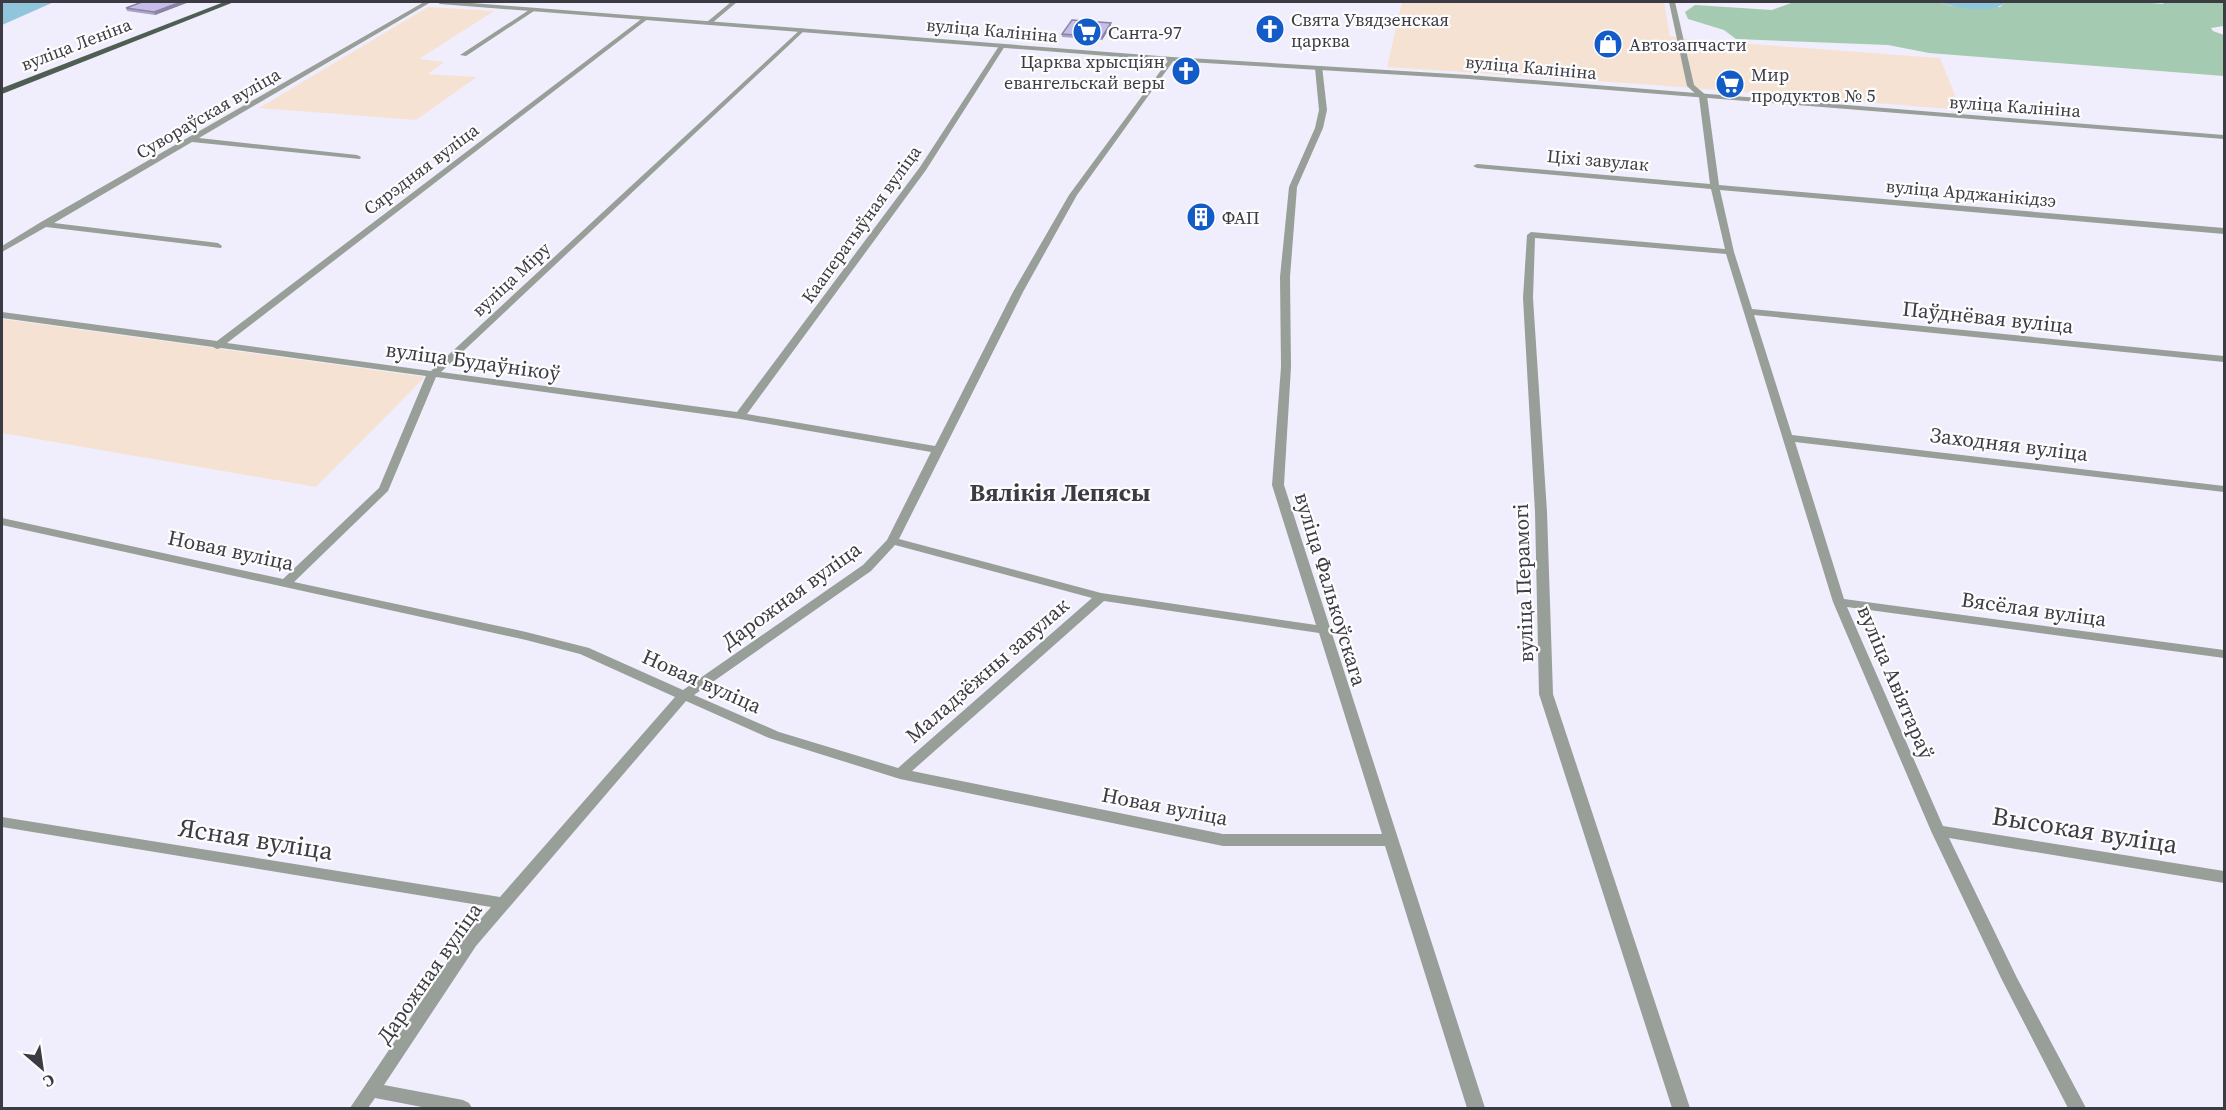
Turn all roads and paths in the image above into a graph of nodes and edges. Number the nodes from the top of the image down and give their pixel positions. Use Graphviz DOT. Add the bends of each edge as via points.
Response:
graph roads {
  1 [pos="230,2"];
  2 [pos="428,2"];
  3 [pos="440,2"];
  4 [pos="734,2"];
  5 [pos="1672,2"];
  6 [pos="534,9"];
  7 [pos="646,18"];
  8 [pos="709,23"];
  9 [pos="802,30"];
  10 [pos="1002,46"];
  11 [pos="464,55"];
  12 [pos="1172,59"];
  13 [pos="1319,68"];
  14 [pos="2,91"];
  15 [pos="1703,96"];
  16 [pos="2223,138"];
  17 [pos="192,140"];
  18 [pos="357,157"];
  19 [pos="1477,166"];
  20 [pos="1715,187"];
  21 [pos="44,224"];
  22 [pos="2224,231"];
  23 [pos="218,246"];
  24 [pos="2,249"];
  25 [pos="1730,252"];
  26 [pos="1747,311"];
  27 [pos="2,315"];
  28 [pos="217,346"];
  29 [pos="2224,359"];
  30 [pos="432,375"];
  31 [pos="740,417"];
  32 [pos="1789,438"];
  33 [pos="938,450"];
  34 [pos="2224,489"];
  35 [pos="2,522"];
  36 [pos="892,541"];
  37 [pos="286,583"];
  38 [pos="1101,597"];
  39 [pos="1839,602"];
  40 [pos="1323,630"];
  41 [pos="2224,654"];
  42 [pos="683,696"];
  43 [pos="900,774"];
  44 [pos="2,822"];
  45 [pos="1938,831"];
  46 [pos="1390,840"];
  47 [pos="2224,877"];
  48 [pos="503,903"];
  49 [pos="371,1090"];
  50 [pos="359,1108"];
  51 [pos="464,1108"];
  52 [pos="1476,1108"];
  53 [pos="1681,1108"];
  54 [pos="2076,1108"];
  1 -- 14 [label="main road, вуліца Леніна"];
  2 -- 17 [label="street, Сувораўская вуліца"];
  3 -- 6 [label="street, вуліца Калініна"];
  4 -- 8 [label="street"];
  5 -- 15 [label="street" via="1691,86"];
  6 -- 7 [label="street, вуліца Калініна"];
  6 -- 11 [label="street"];
  7 -- 8 [label="street, вуліца Калініна"];
  7 -- 28 [label="street, Сярэдняя вуліца"];
  8 -- 9 [label="street, вуліца Калініна"];
  9 -- 10 [label="street, вуліца Калініна"];
  9 -- 30 [label="street, вуліца Міру"];
  10 -- 12 [label="street, вуліца Калініна"];
  10 -- 31 [label="street, Кааператыўная вуліца" via="922,168"];
  12 -- 13 [label="street, вуліца Калініна"];
  12 -- 33 [label="street, Дарожная вуліца" via="1073,195 1018,292"];
  13 -- 15 [label="street, вуліца Калініна"];
  13 -- 40 [label="street, вуліца Фалькоўскага" via="1323,110 1293,187 1285,277 1286,367 1278,485"];
  15 -- 16 [label="street, вуліца Калініна"];
  15 -- 20 [label="street, вуліца Авіятараў"];
  17 -- 18 [label="street"];
  17 -- 21 [label="street, Сувораўская вуліца"];
  19 -- 20 [label="street, Ціхі завулак"];
  20 -- 22 [label="street, вуліца Арджанікідзэ"];
  20 -- 25 [label="street, вуліца Авіятараў"];
  21 -- 23 [label="street"];
  21 -- 24 [label="street, Сувораўская вуліца"];
  25 -- 26 [label="street, вуліца Авіятараў"];
  25 -- 53 [label="street, вуліца Перамогі" via="1532,235 1528,298 1541,512 1546,694"];
  26 -- 29 [label="street, Паўднёвая вуліца"];
  26 -- 32 [label="street, вуліца Авіятараў"];
  27 -- 28 [label="street, вуліца Будаўнікоў"];
  28 -- 30 [label="street, вуліца Будаўнікоў"];
  30 -- 31 [label="street, вуліца Будаўнікоў"];
  30 -- 37 [label="street, вуліца Міру" via="384,489"];
  31 -- 33 [label="street, вуліца Будаўнікоў"];
  32 -- 34 [label="street, Заходняя вуліца"];
  32 -- 39 [label="street, вуліца Авіятараў"];
  33 -- 36 [label="street, Дарожная вуліца"];
  35 -- 37 [label="street, Новая вуліца"];
  36 -- 38 [label="street"];
  36 -- 42 [label="street, Дарожная вуліца" via="867,568"];
  37 -- 42 [label="street, Новая вуліца" via="584,651"];
  38 -- 40 [label="street"];
  38 -- 43 [label="street, Маладзёжны завулак"];
  39 -- 41 [label="street, Вясёлая вуліца"];
  39 -- 45 [label="street, вуліца Авіятараў"];
  40 -- 46 [label="street, вуліца Фалькоўскага"];
  42 -- 43 [label="street, Новая вуліца" via="774,735"];
  42 -- 48 [label="street, Дарожная вуліца"];
  43 -- 46 [label="street, Новая вуліца" via="1223,840"];
  44 -- 48 [label="street, Ясная вуліца"];
  45 -- 47 [label="street, Высокая вуліца"];
  45 -- 54 [label="street, вуліца Авіятараў"];
  46 -- 52 [label="street, вуліца Фалькоўскага"];
  48 -- 49 [label="street, Дарожная вуліца" via="470,942"];
  49 -- 50 [label="street, Дарожная вуліца"];
  49 -- 51 [label="street"];
}
